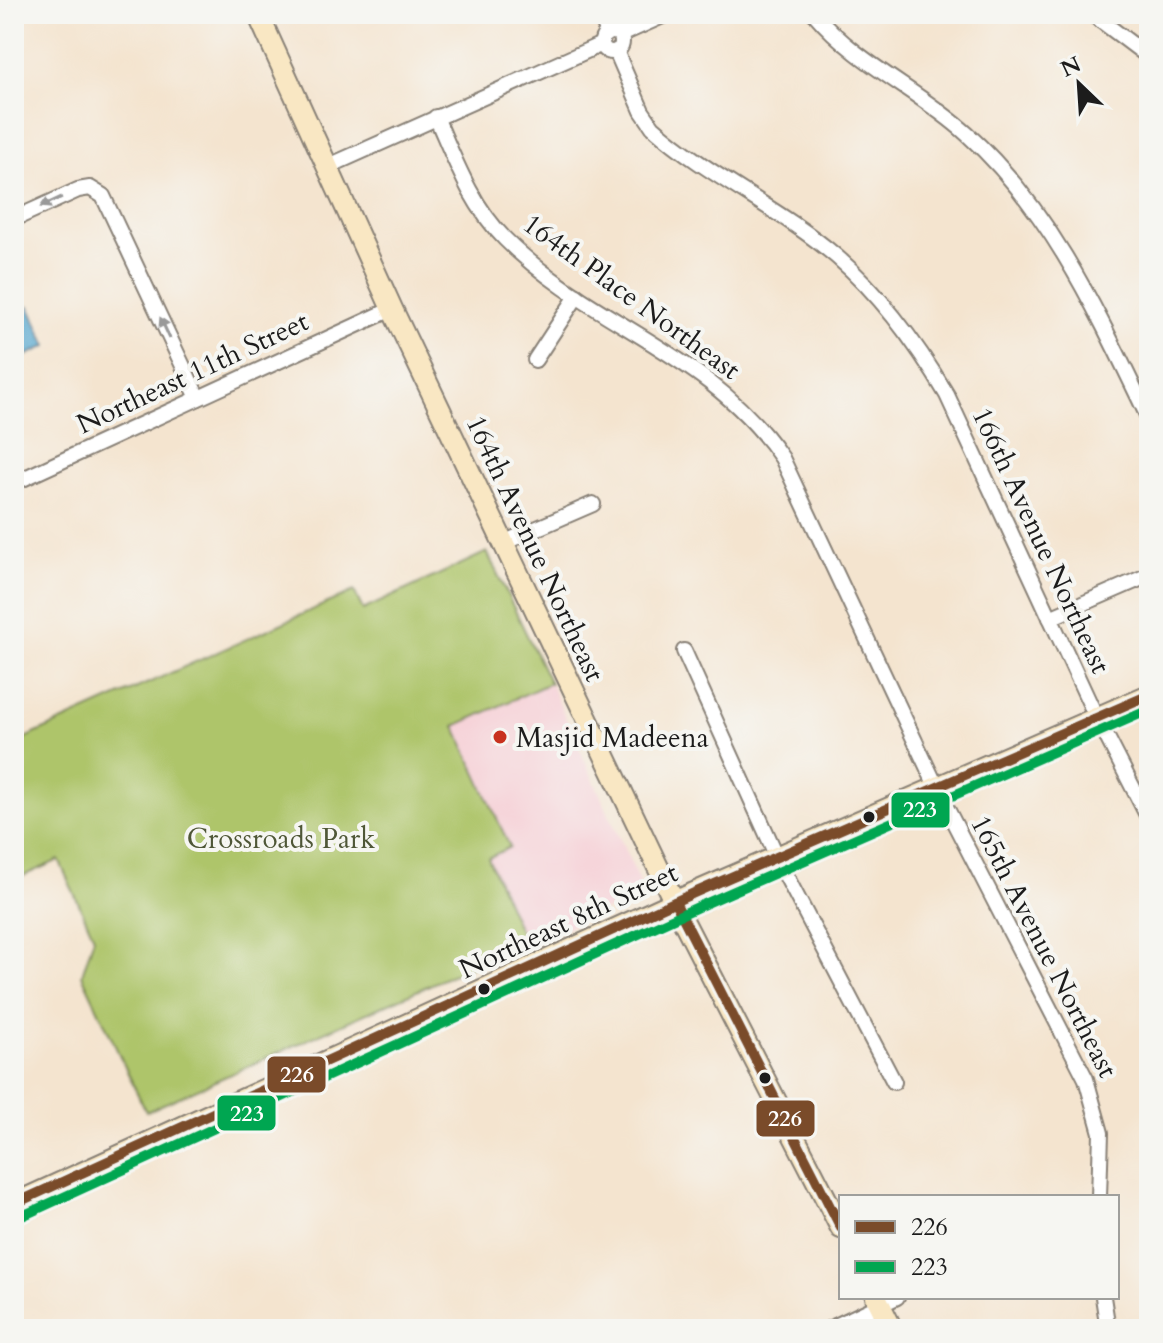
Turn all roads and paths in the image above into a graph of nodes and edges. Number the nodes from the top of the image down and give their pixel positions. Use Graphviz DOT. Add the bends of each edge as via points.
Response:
graph roads {
  1 [pos="258,14"];
  2 [pos="599,14"];
  3 [pos="667,14"];
  4 [pos="815,14"];
  5 [pos="1092,14"];
  6 [pos="610,37"];
  7 [pos="1149,57"];
  8 [pos="436,117"];
  9 [pos="329,166"];
  10 [pos="14,219"];
  11 [pos="577,296"];
  12 [pos="392,309"];
  13 [pos="535,360"];
  14 [pos="198,398"];
  15 [pos="1149,419"];
  16 [pos="760,427"];
  17 [pos="14,483"];
  18 [pos="593,504"];
  19 [pos="503,543"];
  20 [pos="1149,575"];
  21 [pos="1050,618"];
  22 [pos="684,651"];
  23 [pos="1149,695"];
  24 [pos="1097,718"];
  25 [pos="936,787"];
  26 [pos="1149,819"];
  27 [pos="777,857"];
  28 [pos="675,902"];
  29 [pos="894,1082"];
  30 [pos="1098,1195"];
  31 [pos="14,1204"];
  32 [pos="839,1224"];
  33 [pos="1103,1299"];
  34 [pos="885,1300"];
  35 [pos="829,1329"];
  36 [pos="892,1329"];
  37 [pos="1108,1329"];
  1 -- 9 [label="street, 164th Avenue Northeast"];
  2 -- 6 [label="street"];
  3 -- 6 [label="street"];
  4 -- 15 [label="street" via="849,47 966,133 996,163 1087,292"];
  5 -- 7 [label="street"];
  6 -- 8 [label="street"];
  6 -- 21 [label="street, 166th Avenue Northeast" via="607,51 616,51 653,127 837,256 904,329 947,395"];
  8 -- 9 [label="street"];
  8 -- 11 [label="street, 164th Place Northeast" via="485,216 526,257"];
  9 -- 12 [label="street, 164th Avenue Northeast"];
  14 -- 10 [label="street, one-way" via="103,196 90,188 78,190"];
  11 -- 13 [label="street"];
  11 -- 16 [label="street, 164th Place Northeast" via="713,383"];
  12 -- 14 [label="street, Northeast 11th Street"];
  12 -- 19 [label="street, 164th Avenue Northeast"];
  14 -- 17 [label="street, Northeast 11th Street"];
  16 -- 25 [label="street, 165th Avenue Northeast" via="798,492"];
  18 -- 19 [label="street"];
  19 -- 28 [label="street, 164th Avenue Northeast"];
  20 -- 21 [label="street"];
  21 -- 24 [label="street, 166th Avenue Northeast"];
  22 -- 27 [label="street"];
  23 -- 24 [label="street, Northeast 8th Street"];
  24 -- 25 [label="street, Northeast 8th Street"];
  24 -- 26 [label="street, 166th Avenue Northeast"];
  25 -- 27 [label="street, Northeast 8th Street"];
  25 -- 30 [label="street, 165th Avenue Northeast" via="1086,1079 1101,1133"];
  27 -- 28 [label="street, Northeast 8th Street"];
  27 -- 29 [label="street"];
  28 -- 31 [label="street, Northeast 8th Street"];
  28 -- 32 [label="street, 164th Avenue Northeast"];
  33 -- 37 [label="street"];
  34 -- 35 [label="street"];
  34 -- 36 [label="street"];
}
